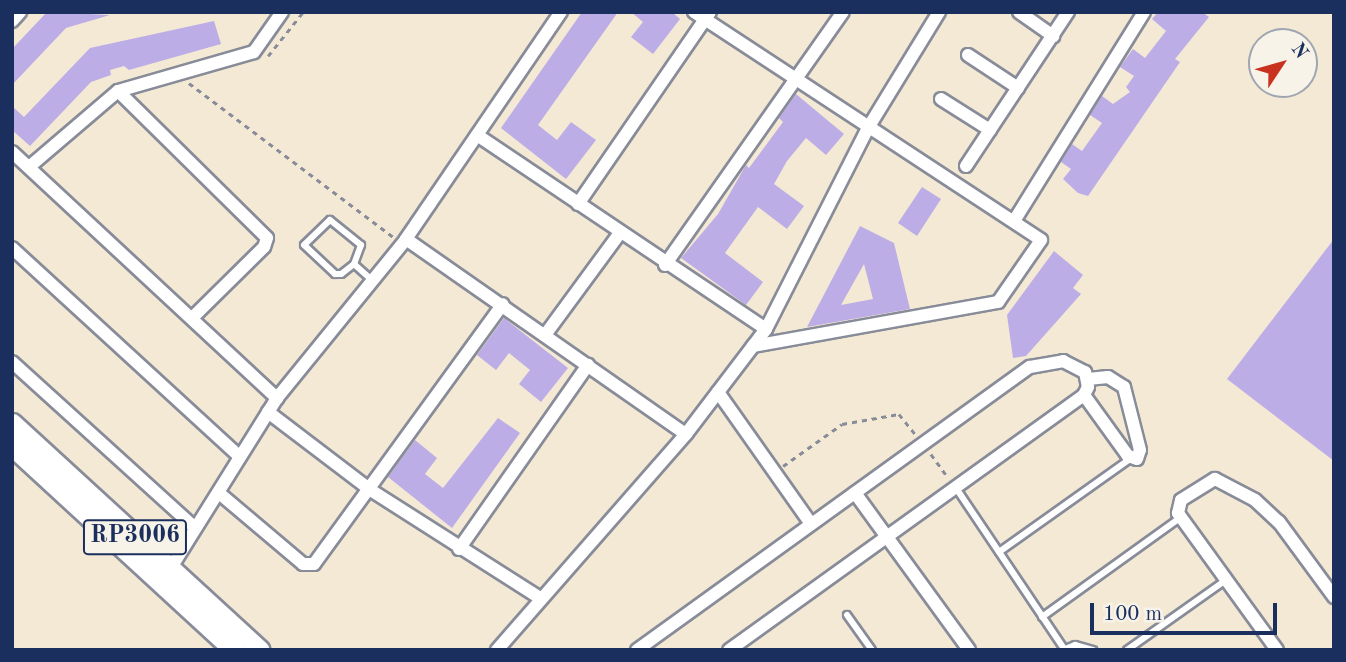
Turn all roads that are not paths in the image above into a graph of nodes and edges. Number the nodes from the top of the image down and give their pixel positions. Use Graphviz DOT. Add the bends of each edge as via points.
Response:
graph roads {
  1 [pos="20,12"];
  2 [pos="282,12"];
  3 [pos="561,12"];
  4 [pos="843,12"];
  5 [pos="939,12"];
  6 [pos="1018,12"];
  7 [pos="1068,12"];
  8 [pos="1144,12"];
  9 [pos="703,15"];
  10 [pos="12,20"];
  11 [pos="1053,36"];
  12 [pos="968,55"];
  13 [pos="794,81"];
  14 [pos="1018,88"];
  15 [pos="118,91"];
  16 [pos="941,99"];
  17 [pos="868,128"];
  18 [pos="990,130"];
  19 [pos="477,135"];
  20 [pos="12,152"];
  21 [pos="966,166"];
  22 [pos="29,167"];
  23 [pos="578,204"];
  24 [pos="1014,221"];
  25 [pos="620,233"];
  26 [pos="404,241"];
  27 [pos="12,248"];
  28 [pos="354,264"];
  29 [pos="665,265"];
  30 [pos="372,280"];
  31 [pos="503,304"];
  32 [pos="192,318"];
  33 [pos="766,329"];
  34 [pos="545,335"];
  35 [pos="753,346"];
  36 [pos="12,362"];
  37 [pos="588,365"];
  38 [pos="1088,379"];
  39 [pos="718,392"];
  40 [pos="1084,395"];
  41 [pos="277,398"];
  42 [pos="268,412"];
  43 [pos="12,423"];
  44 [pos="686,434"];
  45 [pos="12,446"];
  46 [pos="239,456"];
  47 [pos="1130,458"];
  48 [pos="955,487"];
  49 [pos="369,489"];
  50 [pos="219,493"];
  51 [pos="855,493"];
  52 [pos="1181,517"];
  53 [pos="811,524"];
  54 [pos="195,528"];
  55 [pos="887,537"];
  56 [pos="459,549"];
  57 [pos="999,552"];
  58 [pos="165,576"];
  59 [pos="1226,580"];
  60 [pos="1334,597"];
  61 [pos="540,598"];
  62 [pos="847,615"];
  63 [pos="1042,617"];
  64 [pos="653,638"];
  65 [pos="870,647"];
  66 [pos="1269,647"];
  67 [pos="234,650"];
  68 [pos="260,650"];
  69 [pos="497,650"];
  70 [pos="637,650"];
  71 [pos="661,650"];
  72 [pos="729,650"];
  73 [pos="862,650"];
  74 [pos="969,650"];
  75 [pos="1063,650"];
  76 [pos="1093,650"];
  77 [pos="1128,650"];
  1 -- 10 [label="street"];
  2 -- 15 [label="street" via="254,52"];
  3 -- 19 [label="street"];
  4 -- 13 [label="street"];
  5 -- 17 [label="street"];
  6 -- 11 [label="street"];
  7 -- 11 [label="street"];
  8 -- 24 [label="street"];
  9 -- 13 [label="street"];
  9 -- 23 [label="street"];
  11 -- 14 [label="street"];
  12 -- 14 [label="street"];
  13 -- 17 [label="street"];
  13 -- 29 [label="street"];
  14 -- 18 [label="street"];
  15 -- 22 [label="street"];
  15 -- 32 [label="street" via="268,238"];
  16 -- 18 [label="street"];
  17 -- 24 [label="street"];
  17 -- 33 [label="street"];
  18 -- 21 [label="street"];
  19 -- 23 [label="street"];
  19 -- 26 [label="street"];
  20 -- 22 [label="street"];
  22 -- 32 [label="street"];
  23 -- 25 [label="street"];
  24 -- 35 [label="street" via="1037,235 1040,245 998,302"];
  25 -- 29 [label="street"];
  25 -- 34 [label="street"];
  26 -- 30 [label="street"];
  26 -- 31 [label="street"];
  27 -- 46 [label="street"];
  28 -- 28 [label="lane" via="360,241 334,220 325,221 305,241 335,274"];
  28 -- 30 [label="lane"];
  29 -- 33 [label="street"];
  30 -- 41 [label="street"];
  31 -- 34 [label="street"];
  31 -- 49 [label="street"];
  32 -- 41 [label="street"];
  33 -- 35 [label="street"];
  34 -- 37 [label="street"];
  35 -- 39 [label="street"];
  36 -- 54 [label="street"];
  37 -- 44 [label="street"];
  37 -- 56 [label="street"];
  38 -- 40 [label="street"];
  38 -- 47 [label="street" via="1108,377 1124,387 1140,450 1137,459"];
  38 -- 51 [label="street" via="1071,363 1038,363"];
  39 -- 44 [label="street"];
  39 -- 53 [label="street"];
  40 -- 47 [label="street"];
  40 -- 48 [label="street"];
  41 -- 42 [label="street"];
  42 -- 46 [label="street"];
  42 -- 49 [label="street"];
  43 -- 58 [label="main road, RP3006"];
  44 -- 61 [label="street"];
  45 -- 58 [label="main road, RP3006"];
  46 -- 50 [label="street"];
  47 -- 57 [label="lane"];
  48 -- 55 [label="street"];
  48 -- 57 [label="lane"];
  49 -- 50 [label="street" via="309,567"];
  49 -- 56 [label="street"];
  50 -- 54 [label="street"];
  51 -- 53 [label="street"];
  51 -- 55 [label="street"];
  52 -- 59 [label="street"];
  52 -- 60 [label="street" via="1177,508 1181,500 1208,481 1219,480 1270,513"];
  52 -- 63 [label="lane"];
  53 -- 64 [label="street"];
  54 -- 58 [label="street"];
  55 -- 72 [label="street"];
  55 -- 74 [label="street"];
  56 -- 61 [label="street"];
  57 -- 63 [label="lane"];
  58 -- 67 [label="main road, RP3006"];
  58 -- 68 [label="main road, RP3006"];
  59 -- 66 [label="street"];
  59 -- 77 [label="lane"];
  61 -- 69 [label="street"];
  62 -- 65 [label="lane"];
  63 -- 75 [label="lane"];
  64 -- 70 [label="street"];
  64 -- 71 [label="street"];
  65 -- 73 [label="lane"];
  75 -- 76 [label="lane" via="1082,645"];
}
